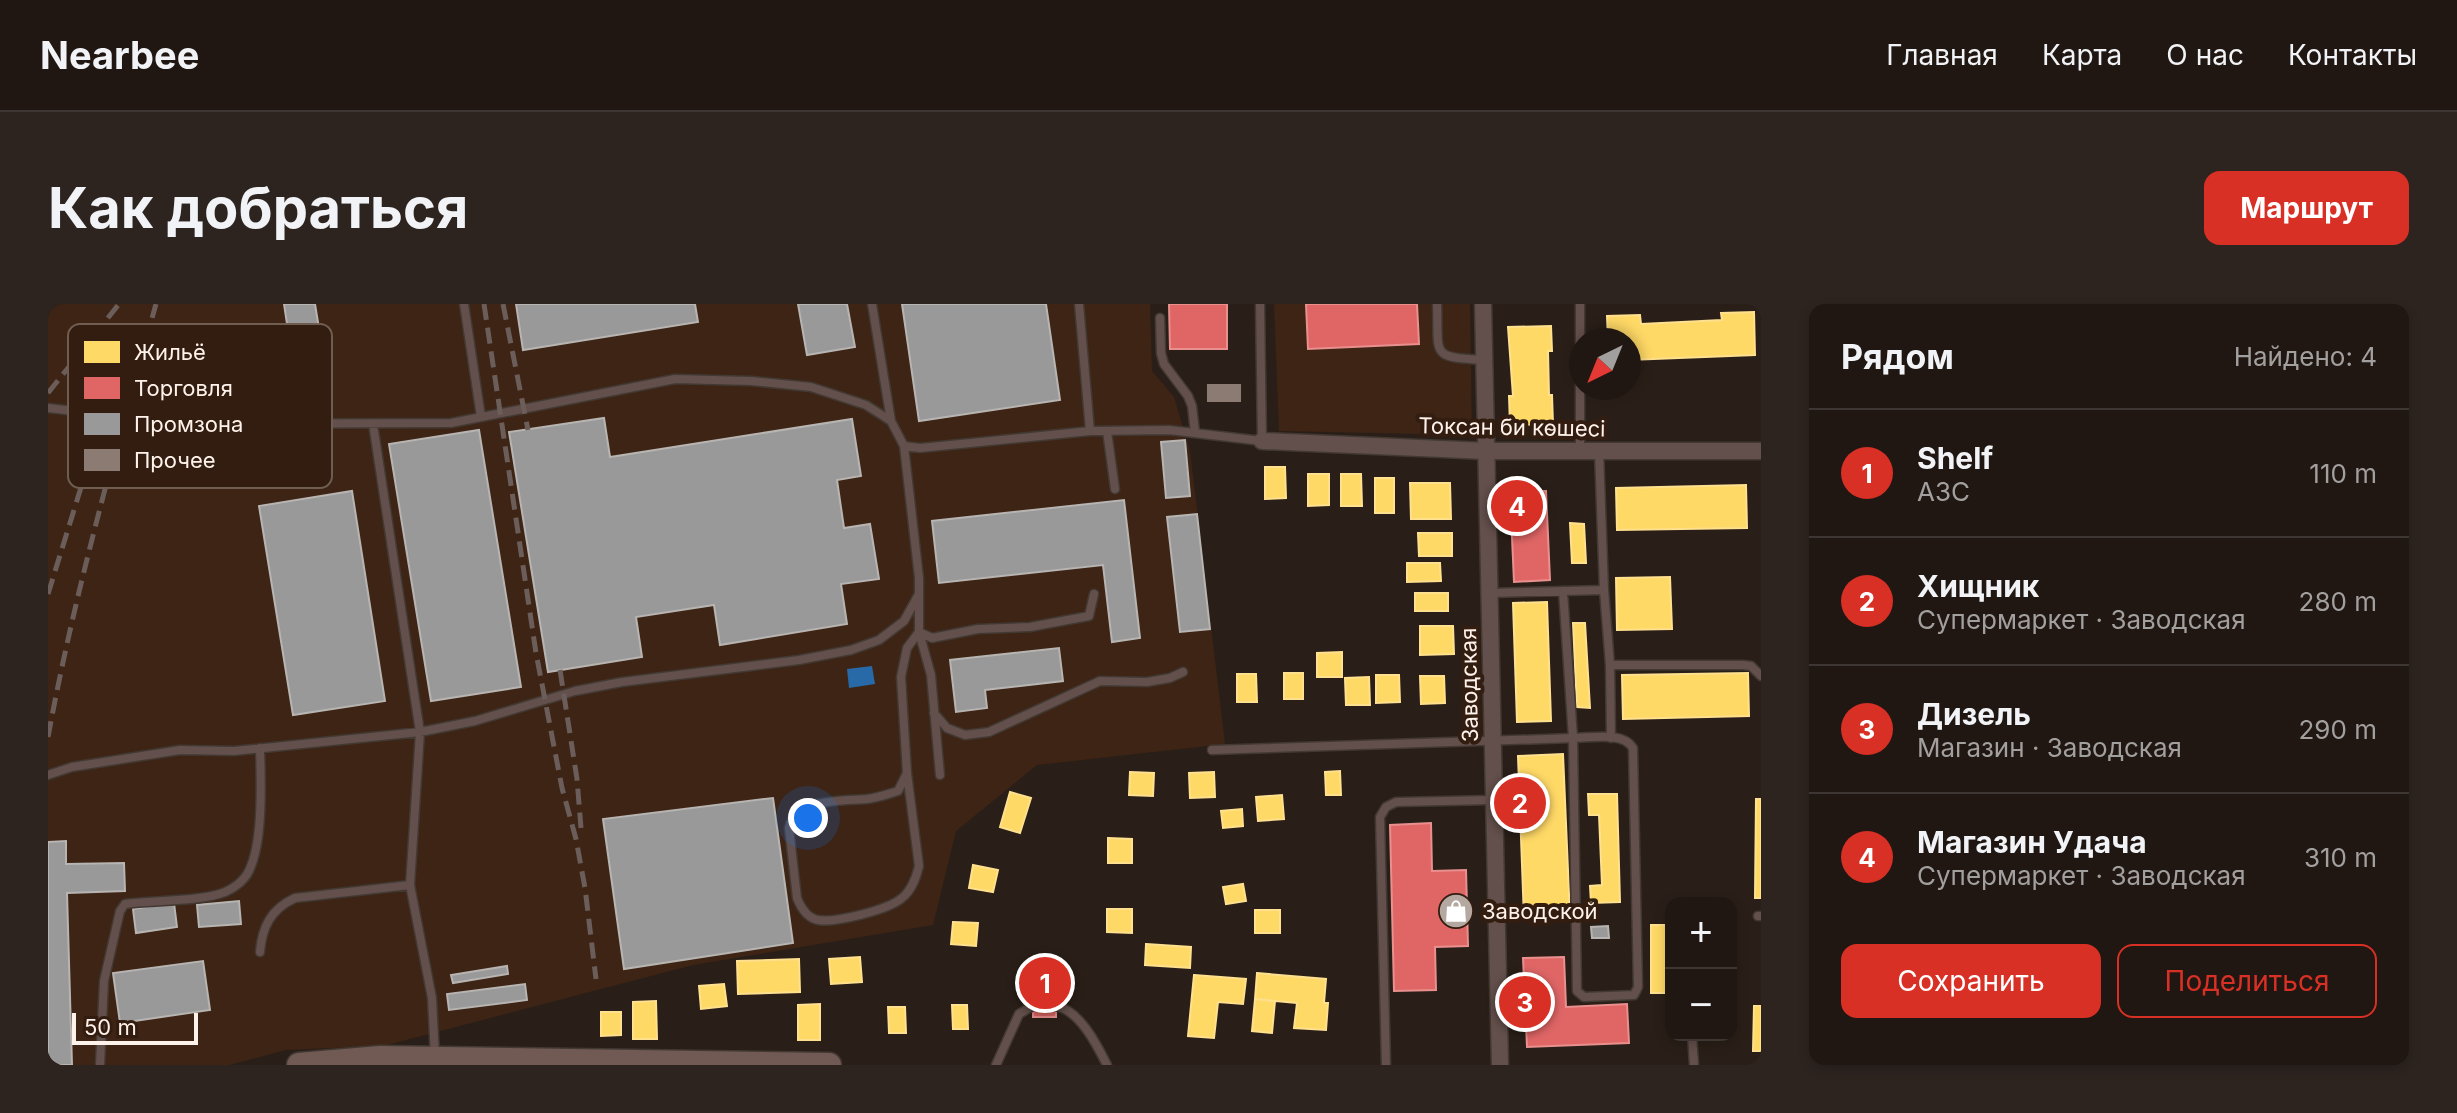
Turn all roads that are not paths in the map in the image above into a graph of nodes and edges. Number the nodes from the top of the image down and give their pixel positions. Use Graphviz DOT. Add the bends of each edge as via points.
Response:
graph roads {
  1 [pos="464,304"];
  2 [pos="872,304"];
  3 [pos="1079,304"];
  4 [pos="1260,304"];
  5 [pos="1437,304"];
  6 [pos="1483,304"];
  7 [pos="1580,304"];
  8 [pos="1160,318"];
  9 [pos="1484,360"];
  10 [pos="48,408"];
  11 [pos="68,410"];
  12 [pos="481,417"];
  13 [pos="891,421"];
  14 [pos="332,424"];
  15 [pos="373,424"];
  16 [pos="1090,431"];
  17 [pos="1107,431"];
  18 [pos="1195,432"];
  19 [pos="1262,441"];
  20 [pos="904,446"];
  21 [pos="1486,451"];
  22 [pos="1580,451"];
  23 [pos="1599,451"];
  24 [pos="1761,451"];
  25 [pos="1115,489"];
  26 [pos="1604,590"];
  27 [pos="1563,591"];
  28 [pos="1489,593"];
  29 [pos="919,594"];
  30 [pos="1094,594"];
  31 [pos="919,632"];
  32 [pos="1610,665"];
  33 [pos="1183,672"];
  34 [pos="1761,676"];
  35 [pos="934,713"];
  36 [pos="420,732"];
  37 [pos="1573,738"];
  38 [pos="1611,738"];
  39 [pos="1492,741"];
  40 [pos="260,748"];
  41 [pos="1212,750"];
  42 [pos="907,773"];
  43 [pos="48,775"];
  44 [pos="940,775"];
  45 [pos="1493,800"];
  46 [pos="410,885"];
  47 [pos="260,952"];
  48 [pos="1034,1005"];
  49 [pos="1055,1006"];
  50 [pos="1692,1041"];
  51 [pos="435,1059"];
  52 [pos="100,1065"];
  53 [pos="299,1065"];
  54 [pos="829,1065"];
  55 [pos="996,1065"];
  56 [pos="1107,1065"];
  57 [pos="1386,1065"];
  58 [pos="1500,1065"];
  59 [pos="1694,1065"];
  1 -- 12 [label="lane"];
  2 -- 13 [label="lane"];
  3 -- 16 [label="lane"];
  4 -- 19 [label="lane"];
  5 -- 9 [label="lane" via="1443,355"];
  6 -- 9 [label="street, Заводская"];
  7 -- 22 [label="lane"];
  8 -- 18 [label="lane" via="1164,364 1188,396"];
  9 -- 21 [label="street, Заводская"];
  10 -- 11 [label="lane"];
  12 -- 13 [label="lane" via="675,379 811,387 866,405"];
  12 -- 15 [label="lane" via="451,423"];
  13 -- 20 [label="lane"];
  14 -- 15 [label="lane"];
  15 -- 36 [label="lane"];
  16 -- 17 [label="lane"];
  16 -- 20 [label="lane"];
  17 -- 18 [label="lane"];
  17 -- 25 [label="lane"];
  18 -- 19 [label="lane"];
  19 -- 21 [label="street, Токсан би көшесі"];
  20 -- 29 [label="lane"];
  21 -- 22 [label="street, Токсан би көшесі"];
  21 -- 28 [label="street, Заводская"];
  22 -- 23 [label="street, Токсан би көшесі"];
  23 -- 24 [label="street, Токсан би көшесі"];
  23 -- 26 [label="lane"];
  26 -- 27 [label="lane"];
  26 -- 32 [label="lane"];
  27 -- 28 [label="lane"];
  27 -- 37 [label="lane"];
  28 -- 39 [label="street, Заводская"];
  29 -- 31 [label="lane"];
  29 -- 36 [label="lane" via="904,621 879,640 851,650 622,682"];
  30 -- 31 [label="lane" via="1089,616 932,638"];
  31 -- 35 [label="lane"];
  31 -- 42 [label="lane" via="907,648 901,677"];
  32 -- 34 [label="lane" via="1743,665"];
  32 -- 38 [label="lane"];
  33 -- 35 [label="lane" via="1147,682 1100,681 989,732 965,735 947,728"];
  35 -- 44 [label="lane"];
  36 -- 40 [label="lane"];
  36 -- 46 [label="lane"];
  37 -- 38 [label="lane"];
  37 -- 38 [label="lane" via="1576,986 1579,995 1589,997 1630,995 1638,987 1633,748 1626,739"];
  37 -- 39 [label="lane"];
  39 -- 41 [label="lane"];
  39 -- 45 [label="street, Заводская"];
  40 -- 43 [label="lane" via="154,754"];
  40 -- 52 [label="lane" via="255,844 245,877 223,893 125,904 120,911 104,981"];
  42 -- 42 [label="lane" via="898,791 795,814 789,828 797,898 810,916 819,920 873,911 909,890 919,866"];
  45 -- 57 [label="lane" via="1396,802 1380,817"];
  45 -- 58 [label="street, Заводская"];
  46 -- 47 [label="lane" via="295,898 267,922"];
  46 -- 51 [label="lane" via="432,998"];
  48 -- 55 [label="lane" via="1019,1014"];
  49 -- 56 [label="lane" via="1077,1019"];
  50 -- 59 [label="lane"];
  51 -- 53 [label="street"];
  51 -- 54 [label="street"];
}
